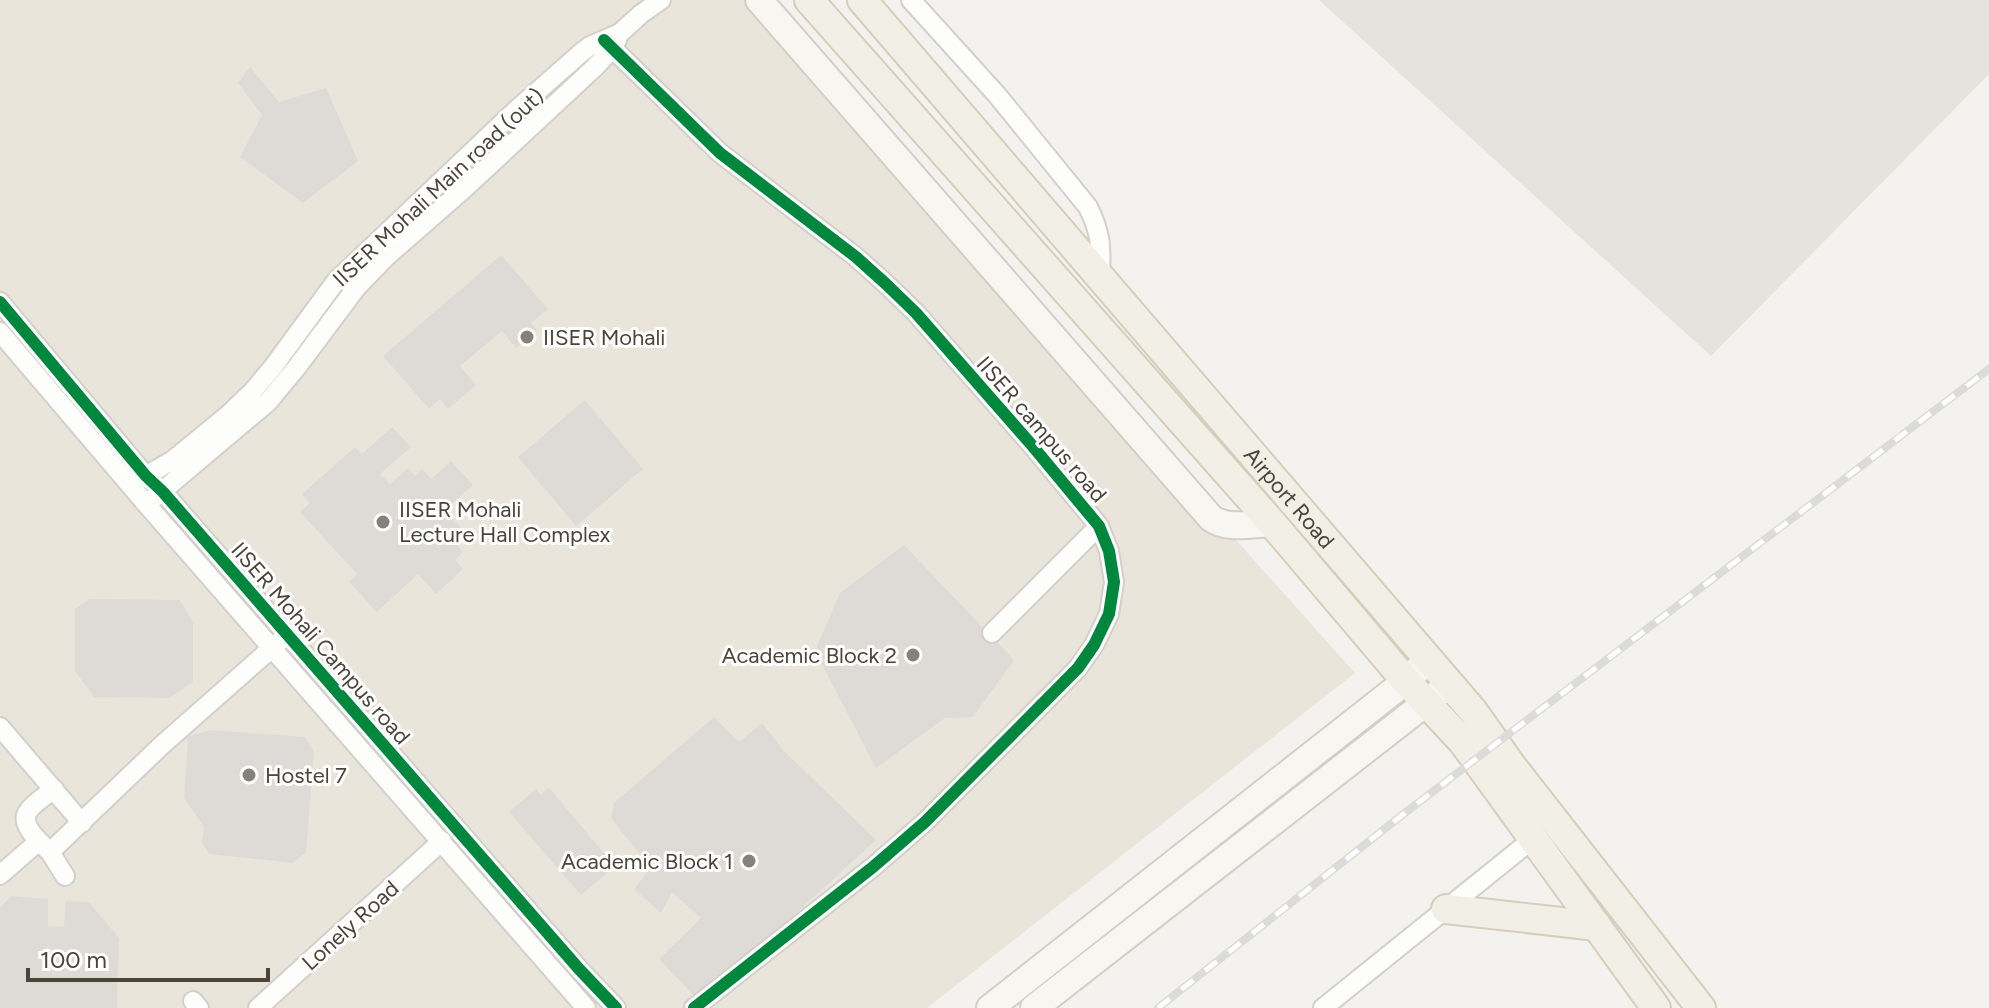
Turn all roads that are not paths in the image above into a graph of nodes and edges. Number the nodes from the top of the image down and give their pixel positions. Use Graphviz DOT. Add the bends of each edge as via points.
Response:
graph roads {
  1 [pos="661,0"];
  2 [pos="759,0"];
  3 [pos="809,0"];
  4 [pos="862,0"];
  5 [pos="911,0"];
  6 [pos="612,40"];
  7 [pos="1100,278"];
  8 [pos="0,302"];
  9 [pos="0,332"];
  10 [pos="138,481"];
  11 [pos="163,492"];
  12 [pos="147,505"];
  13 [pos="1272,523"];
  14 [pos="1099,526"];
  15 [pos="992,633"];
  16 [pos="280,641"];
  17 [pos="1429,659"];
  18 [pos="1406,681"];
  19 [pos="1450,684"];
  20 [pos="1426,701"];
  21 [pos="0,727"];
  22 [pos="54,789"];
  23 [pos="82,823"];
  24 [pos="1534,838"];
  25 [pos="442,841"];
  26 [pos="45,847"];
  27 [pos="0,875"];
  28 [pos="65,876"];
  29 [pos="1446,909"];
  30 [pos="1597,926"];
  31 [pos="258,1008"];
  32 [pos="586,1008"];
  33 [pos="616,1008"];
  34 [pos="694,1008"];
  35 [pos="990,1008"];
  36 [pos="1034,1008"];
  37 [pos="1323,1008"];
  38 [pos="1656,1008"];
  39 [pos="1701,1008"];
  1 -- 6 [label="street"];
  2 -- 13 [label="street" via="1211,518 1226,525"];
  3 -- 13 [label="main road"];
  4 -- 7 [label="main road, Airport Road"];
  5 -- 7 [label="street" via="1088,207 1098,225"];
  6 -- 10 [label="street, IISER Mohali Main road (out)" via="582,52 515,111 355,262 228,415"];
  6 -- 11 [label="street" via="465,188 356,288 268,402"];
  6 -- 14 [label="street, IISER campus road" via="720,153 886,284"];
  7 -- 17 [label="main road, Airport Road"];
  8 -- 10 [label="street, IISER Mohali Campus road"];
  9 -- 10 [label="street, IISER Mohali Campus road"];
  10 -- 11 [label="street, IISER Mohali Campus road"];
  10 -- 12 [label="street, IISER Mohali Campus road"];
  11 -- 12 [label="street"];
  11 -- 16 [label="street, IISER Mohali Campus road"];
  12 -- 16 [label="street, IISER Mohali Campus road"];
  13 -- 18 [label="main road"];
  14 -- 15 [label="street"];
  14 -- 34 [label="street, IISER campus road" via="1114,582 1109,614 1078,668 925,822"];
  16 -- 23 [label="street"];
  16 -- 25 [label="street, IISER Mohali Campus road"];
  16 -- 33 [label="street, IISER Mohali Campus road"];
  17 -- 18 [label="street"];
  17 -- 19 [label="main road, Airport Road"];
  18 -- 20 [label="main road"];
  18 -- 35 [label="street"];
  19 -- 20 [label="street"];
  19 -- 39 [label="main road, Airport Road"];
  20 -- 24 [label="main road"];
  20 -- 36 [label="street"];
  21 -- 22 [label="street"];
  22 -- 23 [label="street"];
  22 -- 26 [label="street" via="28,810 25,821"];
  23 -- 26 [label="street"];
  24 -- 29 [label="street"];
  24 -- 30 [label="main road"];
  25 -- 31 [label="street, Lonely Road"];
  25 -- 32 [label="street, IISER Mohali Campus road"];
  26 -- 27 [label="street"];
  26 -- 28 [label="street"];
  29 -- 30 [label="main road"];
  29 -- 37 [label="street"];
  30 -- 38 [label="main road"];
}
